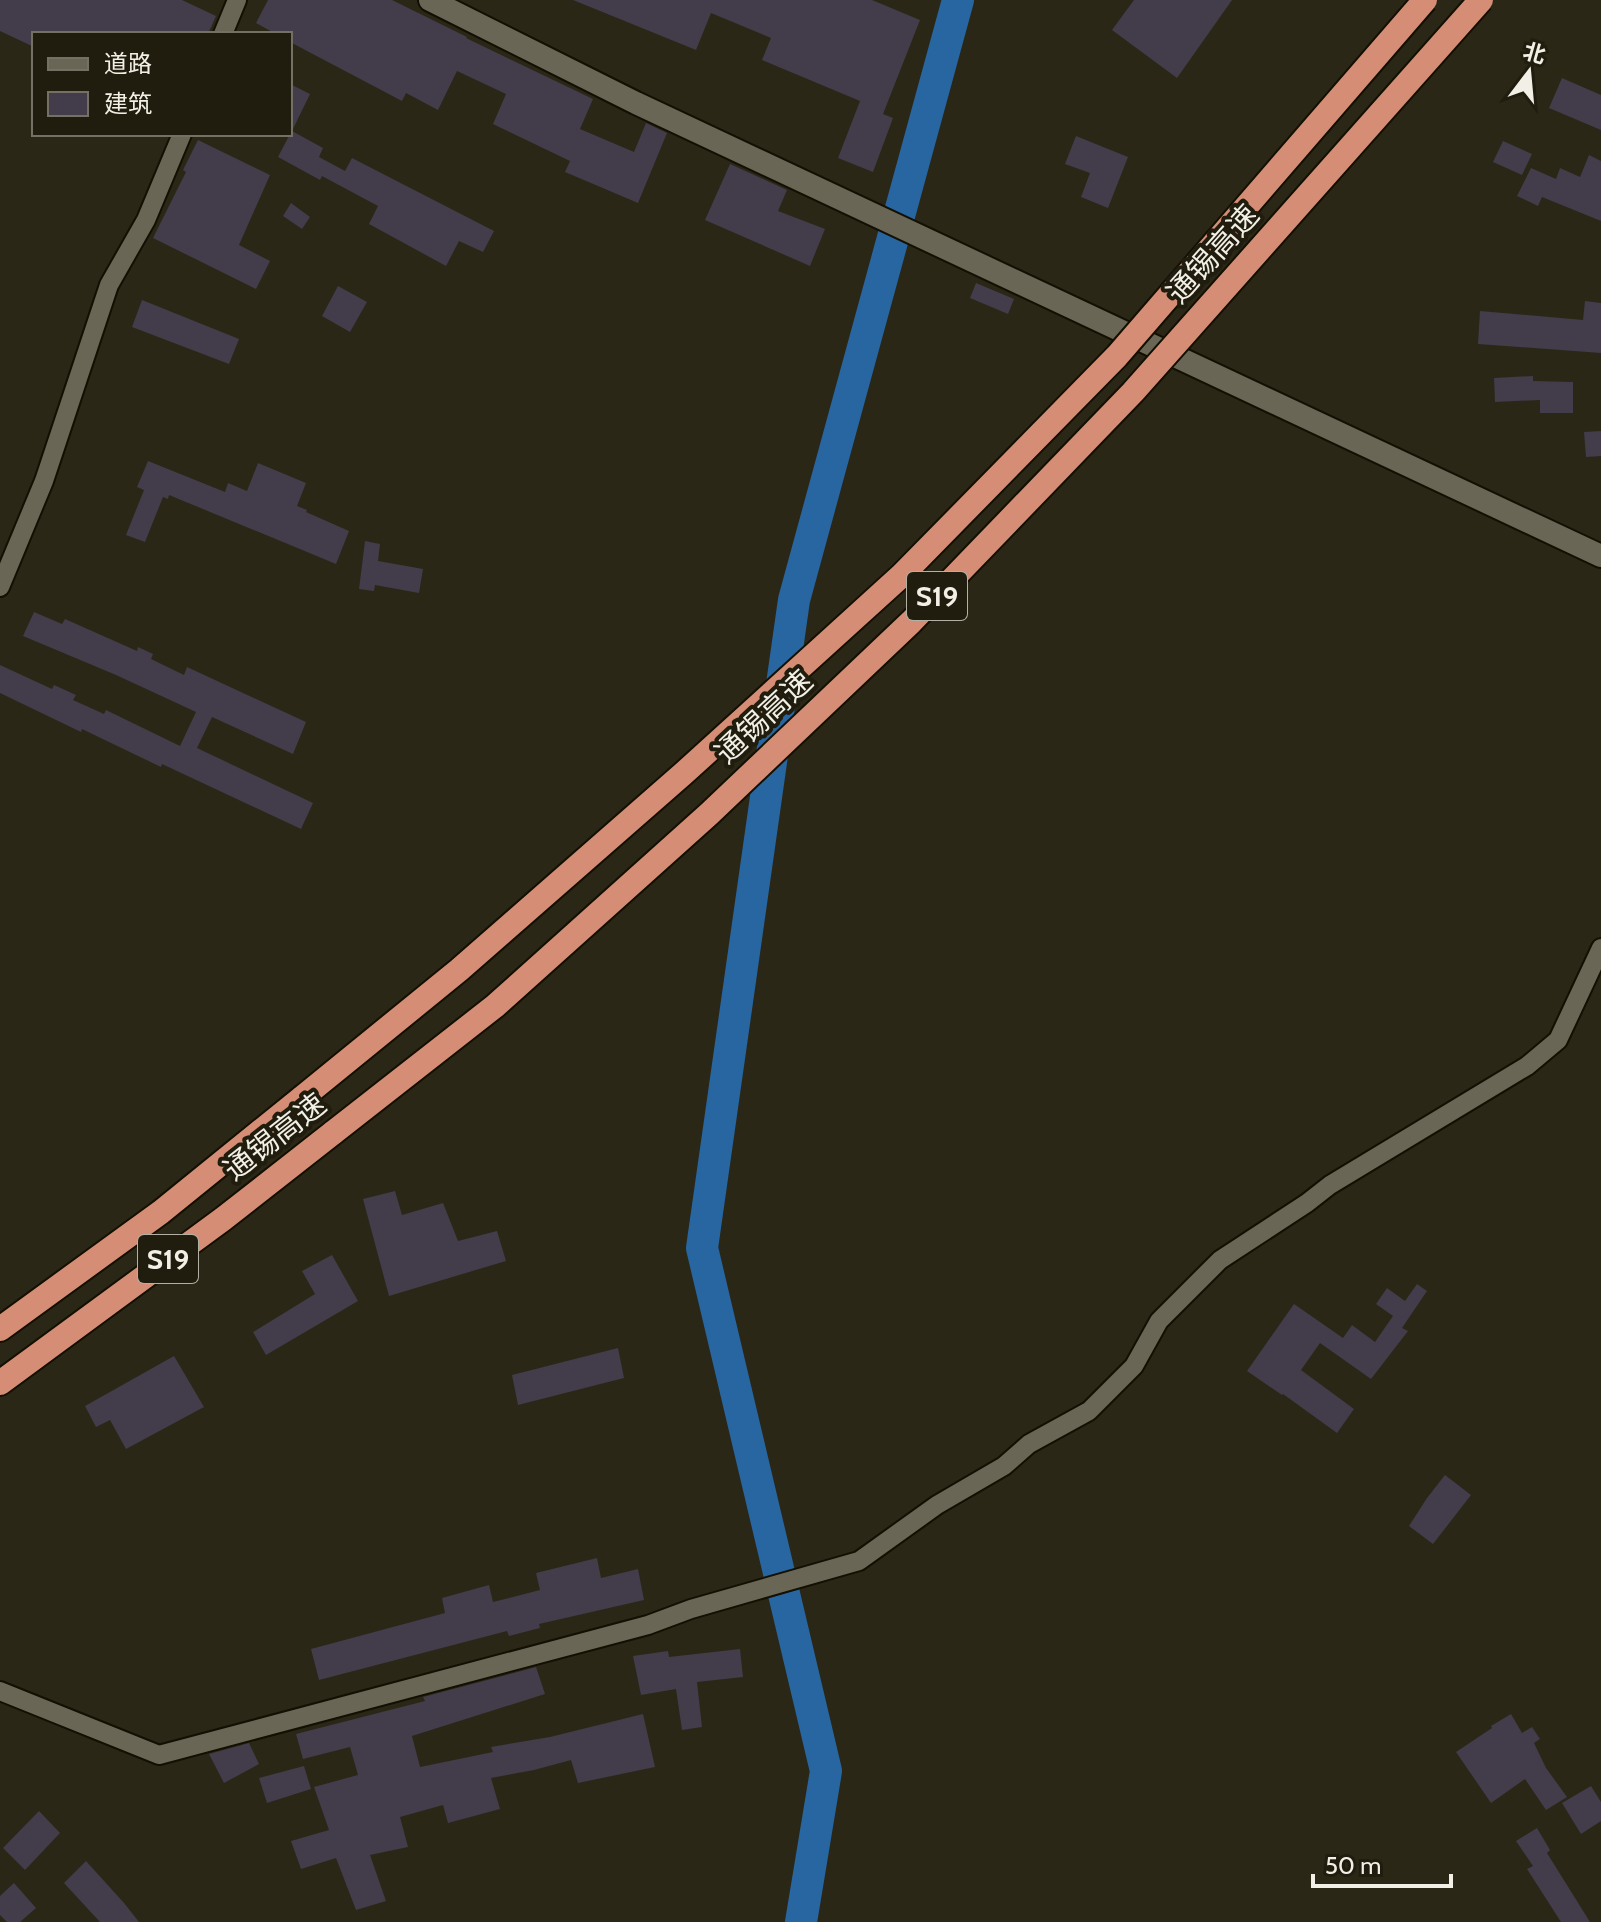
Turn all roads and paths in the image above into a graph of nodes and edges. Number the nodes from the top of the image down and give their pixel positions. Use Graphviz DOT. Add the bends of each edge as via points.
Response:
graph roads {
  1 [pos="237,0"];
  2 [pos="430,0"];
  3 [pos="1425,0"];
  4 [pos="1481,0"];
  5 [pos="224,32"];
  6 [pos="181,136"];
  7 [pos="1601,556"];
  8 [pos="0,587"];
  9 [pos="1601,948"];
  10 [pos="0,1329"];
  11 [pos="0,1383"];
  12 [pos="0,1691"];
  1 -- 5 [label="street"];
  2 -- 7 [label="street" via="636,103"];
  3 -- 10 [label="highway, 通锡高速 / S19, bridge" via="1117,356 902,575 483,949 161,1212"];
  4 -- 11 [label="highway, 通锡高速 / S19, bridge" via="1133,392 911,622 709,814 495,1006 223,1219"];
  6 -- 8 [label="street" via="146,220 109,285 44,481"];
  9 -- 12 [label="street" via="1558,1040 1527,1066 1330,1185 1220,1260 1159,1321 1134,1366 1089,1411 1029,1444 859,1561 633,1629 159,1755"];
}
